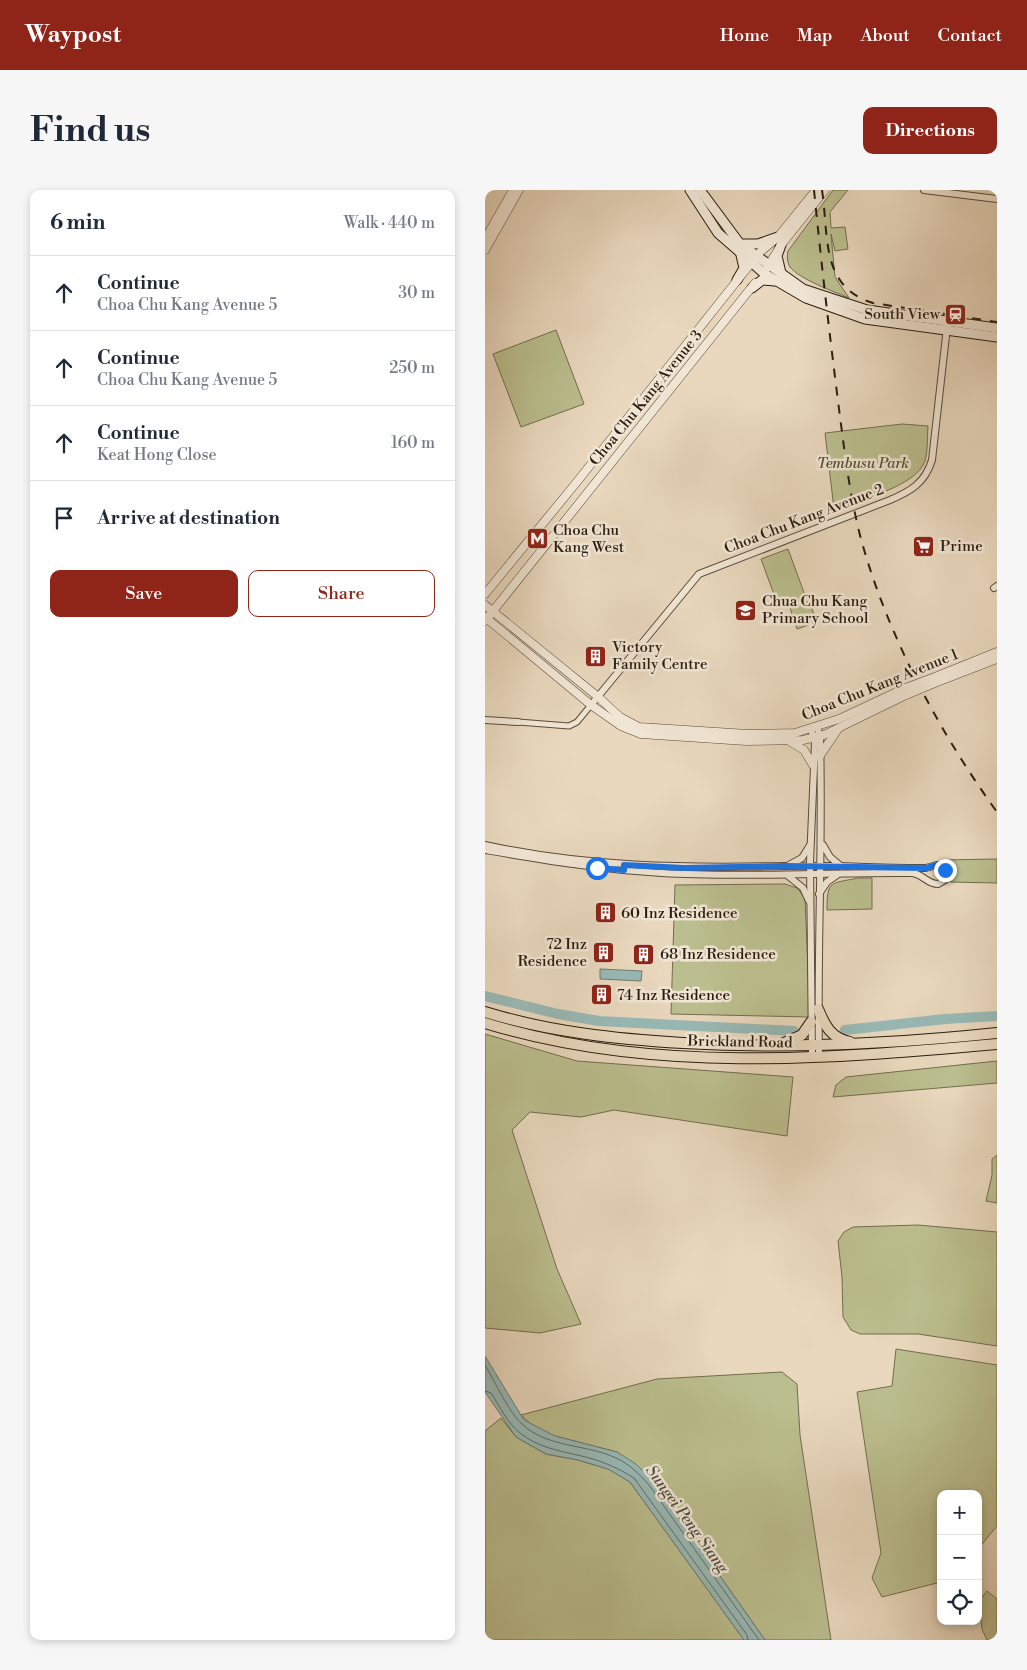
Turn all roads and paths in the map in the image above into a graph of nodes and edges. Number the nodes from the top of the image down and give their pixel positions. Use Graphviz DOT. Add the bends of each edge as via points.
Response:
graph roads {
  1 [pos="513,190"];
  2 [pos="519,190"];
  3 [pos="690,190"];
  4 [pos="700,190"];
  5 [pos="817,190"];
  6 [pos="825,190"];
  7 [pos="924,190"];
  8 [pos="997,199"];
  9 [pos="485,239"];
  10 [pos="780,241"];
  11 [pos="740,248"];
  12 [pos="485,250"];
  13 [pos="754,260"];
  14 [pos="766,268"];
  15 [pos="779,278"];
  16 [pos="737,280"];
  17 [pos="752,288"];
  18 [pos="947,327"];
  19 [pos="997,328"];
  20 [pos="997,337"];
  21 [pos="485,594"];
  22 [pos="485,605"];
  23 [pos="493,611"];
  24 [pos="486,619"];
  25 [pos="997,652"];
  26 [pos="997,659"];
  27 [pos="936,679"];
  28 [pos="905,692"];
  29 [pos="597,696"];
  30 [pos="591,704"];
  31 [pos="848,714"];
  32 [pos="857,718"];
  33 [pos="485,720"];
  34 [pos="518,722"];
  35 [pos="841,726"];
  36 [pos="814,728"];
  37 [pos="817,737"];
  38 [pos="791,742"];
  39 [pos="819,757"];
  40 [pos="813,765"];
  41 [pos="810,844"];
  42 [pos="822,844"];
  43 [pos="485,845"];
  44 [pos="485,850"];
  45 [pos="785,866"];
  46 [pos="810,866"];
  47 [pos="624,868"];
  48 [pos="821,870"];
  49 [pos="842,870"];
  50 [pos="810,874"];
  51 [pos="787,875"];
  52 [pos="819,896"];
  53 [pos="810,904"];
  54 [pos="818,1009"];
  55 [pos="485,1012"];
  56 [pos="811,1022"];
  57 [pos="485,1023"];
  58 [pos="997,1033"];
  59 [pos="868,1044"];
  60 [pos="997,1044"];
  61 [pos="776,1046"];
  62 [pos="816,1052"];
  1 -- 9 [label="street"];
  2 -- 12 [label="street"];
  3 -- 11 [label="main road" via="718,233"];
  4 -- 11 [label="main road"];
  5 -- 10 [label="street, Choa Chu Kang Avenue 3"];
  6 -- 10 [label="street, Choa Chu Kang Avenue 3"];
  7 -- 8 [label="street"];
  10 -- 11 [label="main road"];
  10 -- 13 [label="street, Choa Chu Kang Avenue 3"];
  10 -- 14 [label="street, Choa Chu Kang Avenue 3"];
  10 -- 15 [label="main road" via="777,256"];
  11 -- 13 [label="main road"];
  11 -- 16 [label="main road" via="744,268"];
  13 -- 14 [label="main road"];
  13 -- 16 [label="street, Choa Chu Kang Avenue 3"];
  14 -- 15 [label="main road"];
  14 -- 17 [label="street, Choa Chu Kang Avenue 3"];
  15 -- 17 [label="main road" via="761,280"];
  15 -- 18 [label="main road" via="806,298 865,319"];
  16 -- 21 [label="street, Choa Chu Kang Avenue 3"];
  17 -- 23 [label="street, Choa Chu Kang Avenue 3"];
  18 -- 19 [label="main road"];
  18 -- 20 [label="main road"];
  18 -- 29 [label="street, Choa Chu Kang Avenue 2" via="932,460 919,484 890,500 699,574"];
  22 -- 23 [label="street, Choa Chu Kang Avenue 1"];
  23 -- 24 [label="street, Choa Chu Kang Avenue 3"];
  23 -- 29 [label="street, Choa Chu Kang Avenue 1"];
  24 -- 30 [label="street, Choa Chu Kang Avenue 1"];
  25 -- 27 [label="street, Choa Chu Kang Avenue 1"];
  26 -- 27 [label="street, Choa Chu Kang Avenue 1"];
  27 -- 28 [label="street, Choa Chu Kang Avenue 1, bridge"];
  28 -- 31 [label="street, Choa Chu Kang Avenue 1"];
  28 -- 32 [label="street, Choa Chu Kang Avenue 1"];
  29 -- 30 [label="street, Choa Chu Kang Avenue 2"];
  29 -- 36 [label="street, Choa Chu Kang Avenue 1" via="620,717 650,729 765,734"];
  30 -- 34 [label="street" via="573,724"];
  30 -- 38 [label="street, Choa Chu Kang Avenue 1" via="621,726 641,734"];
  31 -- 32 [label="street"];
  31 -- 36 [label="street, Choa Chu Kang Avenue 1"];
  32 -- 35 [label="street, Choa Chu Kang Avenue 1"];
  33 -- 34 [label="street"];
  35 -- 37 [label="street, Choa Chu Kang Avenue 1"];
  35 -- 39 [label="street"];
  36 -- 37 [label="street"];
  37 -- 38 [label="street, Choa Chu Kang Avenue 1"];
  37 -- 39 [label="street"];
  37 -- 40 [label="street"];
  38 -- 40 [label="street" via="804,750"];
  39 -- 42 [label="street"];
  40 -- 41 [label="street"];
  41 -- 45 [label="street" via="801,858"];
  41 -- 46 [label="street"];
  42 -- 48 [label="street"];
  42 -- 49 [label="street"];
  43 -- 47 [label="street"];
  44 -- 47 [label="street" via="597,868"];
  45 -- 46 [label="street"];
  45 -- 47 [label="street"];
  46 -- 48 [label="street"];
  46 -- 50 [label="street"];
  47 -- 51 [label="street" via="683,874"];
  48 -- 49 [label="street"];
  48 -- 50 [label="street"];
  48 -- 52 [label="street"];
  49 -- 49 [label="street" via="937,865 943,867 947,874 945,880 938,884 919,874"];
  49 -- 52 [label="street" via="831,877"];
  50 -- 51 [label="street"];
  50 -- 53 [label="street"];
  51 -- 53 [label="street" via="803,888"];
  52 -- 54 [label="street"];
  53 -- 56 [label="street"];
  54 -- 59 [label="main road" via="835,1036"];
  54 -- 62 [label="street"];
  55 -- 61 [label="main road, Brickland Road" via="544,1028 615,1039"];
  56 -- 61 [label="main road" via="797,1039"];
  56 -- 62 [label="street"];
  57 -- 62 [label="main road, Brickland Road" via="578,1044 638,1052 753,1058"];
  58 -- 59 [label="main road, Brickland Road"];
  59 -- 62 [label="main road, Brickland Road"];
  60 -- 62 [label="main road, Brickland Road" via="851,1057"];
  61 -- 62 [label="main road, Brickland Road"];
}
